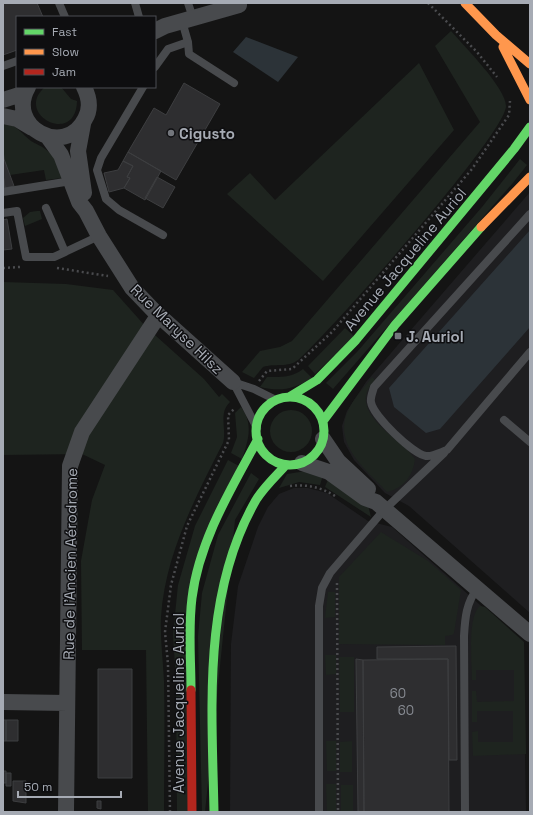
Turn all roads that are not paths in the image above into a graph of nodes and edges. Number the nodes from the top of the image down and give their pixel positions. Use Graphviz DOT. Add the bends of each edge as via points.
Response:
graph roads {
  1 [pos="59,3"];
  2 [pos="135,3"];
  3 [pos="464,3"];
  4 [pos="242,4"];
  5 [pos="187,14"];
  6 [pos="65,16"];
  7 [pos="139,16"];
  8 [pos="156,30"];
  9 [pos="496,36"];
  10 [pos="188,42"];
  11 [pos="16,61"];
  12 [pos="530,64"];
  13 [pos="3,66"];
  14 [pos="156,66"];
  15 [pos="234,83"];
  16 [pos="142,88"];
  17 [pos="87,89"];
  18 [pos="26,90"];
  19 [pos="3,100"];
  20 [pos="530,100"];
  21 [pos="3,116"];
  22 [pos="83,124"];
  23 [pos="530,126"];
  24 [pos="32,128"];
  25 [pos="48,137"];
  26 [pos="530,177"];
  27 [pos="71,181"];
  28 [pos="3,192"];
  29 [pos="46,208"];
  30 [pos="86,211"];
  31 [pos="3,213"];
  32 [pos="530,214"];
  33 [pos="163,235"];
  34 [pos="99,236"];
  35 [pos="65,252"];
  36 [pos="158,316"];
  37 [pos="530,352"];
  38 [pos="234,382"];
  39 [pos="289,397"];
  40 [pos="276,400"];
  41 [pos="504,420"];
  42 [pos="323,421"];
  43 [pos="257,428"];
  44 [pos="258,439"];
  45 [pos="323,439"];
  46 [pos="530,442"];
  47 [pos="447,450"];
  48 [pos="302,463"];
  49 [pos="286,464"];
  50 [pos="380,506"];
  51 [pos="478,588"];
  52 [pos="530,634"];
  53 [pos="3,702"];
  54 [pos="67,702"];
  55 [pos="66,812"];
  56 [pos="192,812"];
  57 [pos="214,812"];
  58 [pos="319,812"];
  59 [pos="465,812"];
  1 -- 6 [label="lane"];
  2 -- 7 [label="lane"];
  3 -- 9 [label="main road"];
  4 -- 5 [label="street"];
  5 -- 8 [label="street"];
  5 -- 10 [label="lane"];
  9 -- 12 [label="main road"];
  9 -- 20 [label="main road"];
  10 -- 14 [label="lane" via="168,49"];
  10 -- 15 [label="lane" via="189,54"];
  11 -- 13 [label="lane"];
  16 -- 33 [label="lane" via="101,158 97,170 106,199 119,210"];
  17 -- 22 [label="street, Rue Maryse Hilsz" via="88,115"];
  18 -- 19 [label="street"];
  18 -- 24 [label="street" via="23,111"];
  21 -- 24 [label="street" via="18,119"];
  22 -- 25 [label="street" via="67,136"];
  22 -- 30 [label="street, Rue Maryse Hilsz" via="78,151"];
  23 -- 39 [label="main road, Avenue Jacqueline Auriol" via="514,149 356,340 316,380"];
  24 -- 25 [label="street"];
  25 -- 27 [label="street, Rue Maryse Hilsz" via="61,155"];
  26 -- 42 [label="main road" via="410,307 351,381"];
  27 -- 28 [label="lane"];
  27 -- 30 [label="street, Rue Maryse Hilsz" via="79,202"];
  29 -- 35 [label="lane"];
  30 -- 34 [label="street, Rue Maryse Hilsz"];
  31 -- 35 [label="lane" via="17,211 26,257 54,257"];
  32 -- 47 [label="lane" via="374,387 371,402 378,417 417,452 427,456"];
  34 -- 35 [label="lane"];
  34 -- 36 [label="street, Rue Maryse Hilsz" via="132,288"];
  36 -- 38 [label="street, Rue Maryse Hilsz"];
  36 -- 54 [label="street, Rue de l'Ancien Aérodrome" via="82,432 70,466"];
  37 -- 47 [label="lane"];
  38 -- 40 [label="lane"];
  38 -- 43 [label="lane"];
  39 -- 40 [label="main road"];
  39 -- 42 [label="main road" via="310,404"];
  40 -- 43 [label="main road" via="263,412"];
  41 -- 46 [label="lane"];
  42 -- 45 [label="main road"];
  43 -- 44 [label="main road"];
  44 -- 49 [label="main road" via="265,453"];
  44 -- 56 [label="main road, Avenue Jacqueline Auriol" via="219,511 198,569 191,604 189,638"];
  45 -- 48 [label="main road" via="315,454"];
  45 -- 50 [label="street" via="338,461 370,492"];
  47 -- 50 [label="lane"];
  48 -- 49 [label="main road"];
  48 -- 50 [label="street" via="329,472"];
  49 -- 57 [label="main road" via="268,482 250,511 233,549 223,583 218,609 213,674"];
  50 -- 51 [label="street"];
  50 -- 58 [label="lane" via="330,573 320,597 317,756"];
  51 -- 52 [label="street"];
  51 -- 59 [label="lane" via="471,596 465,617"];
  53 -- 54 [label="street"];
  54 -- 55 [label="street, Rue de l'Ancien Aérodrome"];
}
